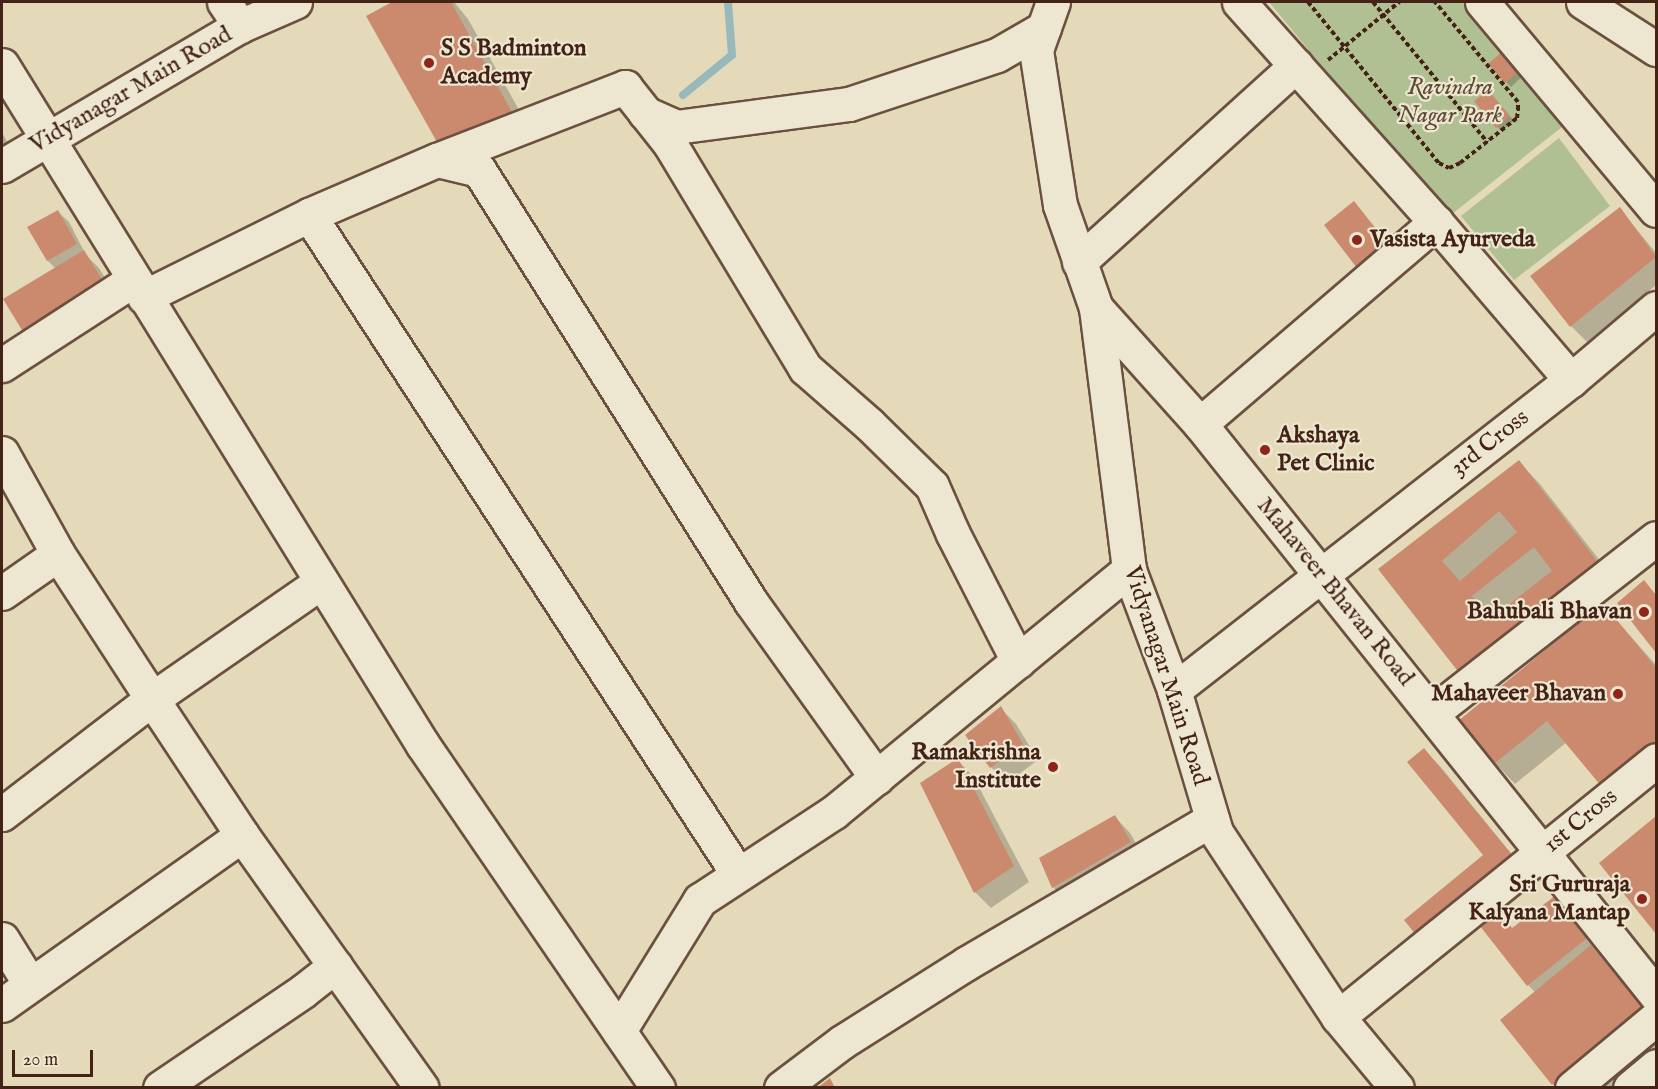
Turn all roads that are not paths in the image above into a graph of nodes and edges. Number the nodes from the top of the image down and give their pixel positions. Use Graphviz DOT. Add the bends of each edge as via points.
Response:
graph roads {
  1 [pos="295,2"];
  2 [pos="1239,2"];
  3 [pos="1482,2"];
  4 [pos="1583,2"];
  5 [pos="1051,9"];
  6 [pos="232,14"];
  7 [pos="1656,49"];
  8 [pos="2,65"];
  9 [pos="1302,72"];
  10 [pos="645,113"];
  11 [pos="46,139"];
  12 [pos="437,160"];
  13 [pos="2,166"];
  14 [pos="1656,210"];
  15 [pos="309,215"];
  16 [pos="1436,222"];
  17 [pos="1079,262"];
  18 [pos="139,288"];
  19 [pos="1096,308"];
  20 [pos="1656,308"];
  21 [pos="2,365"];
  22 [pos="1571,380"];
  23 [pos="1200,424"];
  24 [pos="2,453"];
  25 [pos="1656,538"];
  26 [pos="58,554"];
  27 [pos="1129,570"];
  28 [pos="1320,574"];
  29 [pos="321,582"];
  30 [pos="2,593"];
  31 [pos="1018,661"];
  32 [pos="1174,690"];
  33 [pos="152,699"];
  34 [pos="1432,713"];
  35 [pos="1656,760"];
  36 [pos="876,778"];
  37 [pos="2,814"];
  38 [pos="1212,819"];
  39 [pos="242,835"];
  40 [pos="1543,852"];
  41 [pos="738,874"];
  42 [pos="2,939"];
  43 [pos="335,966"];
  44 [pos="30,984"];
  45 [pos="1656,995"];
  46 [pos="2,1005"];
  47 [pos="1338,1017"];
  48 [pos="1656,1018"];
  49 [pos="619,1031"];
  50 [pos="1656,1066"];
  51 [pos="160,1088"];
  52 [pos="422,1088"];
  53 [pos="658,1088"];
  54 [pos="781,1088"];
  55 [pos="1397,1088"];
  56 [pos="1572,1088"];
  57 [pos="1630,1088"];
  1 -- 6 [label="street, Vidyanagar Main Road"];
  2 -- 9 [label="street"];
  3 -- 14 [label="street"];
  4 -- 7 [label="street"];
  5 -- 10 [label="street" via="997,55 849,104 676,127"];
  5 -- 17 [label="street, Vidyanagar Main Road" via="1036,50 1060,205"];
  6 -- 11 [label="street, Vidyanagar Main Road"];
  8 -- 11 [label="street"];
  9 -- 16 [label="street"];
  9 -- 17 [label="street"];
  10 -- 12 [label="street" via="625,87"];
  10 -- 31 [label="street" via="670,144 806,368 932,486"];
  11 -- 13 [label="street, Vidyanagar Main Road"];
  11 -- 18 [label="street"];
  12 -- 15 [label="street"];
  12 -- 36 [label="street" via="479,170 751,602"];
  15 -- 18 [label="street"];
  15 -- 41 [label="street"];
  16 -- 22 [label="street"];
  16 -- 23 [label="street"];
  17 -- 19 [label="street, Vidyanagar Main Road"];
  18 -- 21 [label="street"];
  18 -- 29 [label="street"];
  19 -- 23 [label="street, Mahaveer Bhavan Road"];
  19 -- 27 [label="street, Vidyanagar Main Road"];
  20 -- 22 [label="street, 3rd Cross"];
  22 -- 28 [label="street, 3rd Cross"];
  23 -- 28 [label="street, Mahaveer Bhavan Road"];
  24 -- 26 [label="street"];
  25 -- 34 [label="street"];
  26 -- 30 [label="street"];
  26 -- 33 [label="street"];
  27 -- 31 [label="street"];
  27 -- 32 [label="street, Vidyanagar Main Road"];
  28 -- 32 [label="street, 3rd Cross"];
  28 -- 34 [label="street, Mahaveer Bhavan Road"];
  29 -- 33 [label="street"];
  29 -- 49 [label="street" via="423,745"];
  31 -- 36 [label="street"];
  32 -- 38 [label="street, Vidyanagar Main Road"];
  33 -- 37 [label="street"];
  33 -- 39 [label="street"];
  34 -- 40 [label="street, Mahaveer Bhavan Road"];
  35 -- 40 [label="street, 1st Cross"];
  36 -- 41 [label="street" via="834,812"];
  38 -- 47 [label="street, Vidyanagar Main Road" via="1216,832"];
  38 -- 54 [label="street" via="967,963 842,1042"];
  39 -- 43 [label="street"];
  39 -- 44 [label="street"];
  40 -- 45 [label="street, Mahaveer Bhavan Road"];
  40 -- 47 [label="street, 1st Cross"];
  41 -- 49 [label="street" via="700,900"];
  42 -- 44 [label="street"];
  43 -- 51 [label="street"];
  43 -- 52 [label="street"];
  44 -- 46 [label="street"];
  47 -- 55 [label="street, Vidyanagar Main Road"];
  48 -- 56 [label="street"];
  49 -- 53 [label="street"];
  50 -- 57 [label="street"];
}
